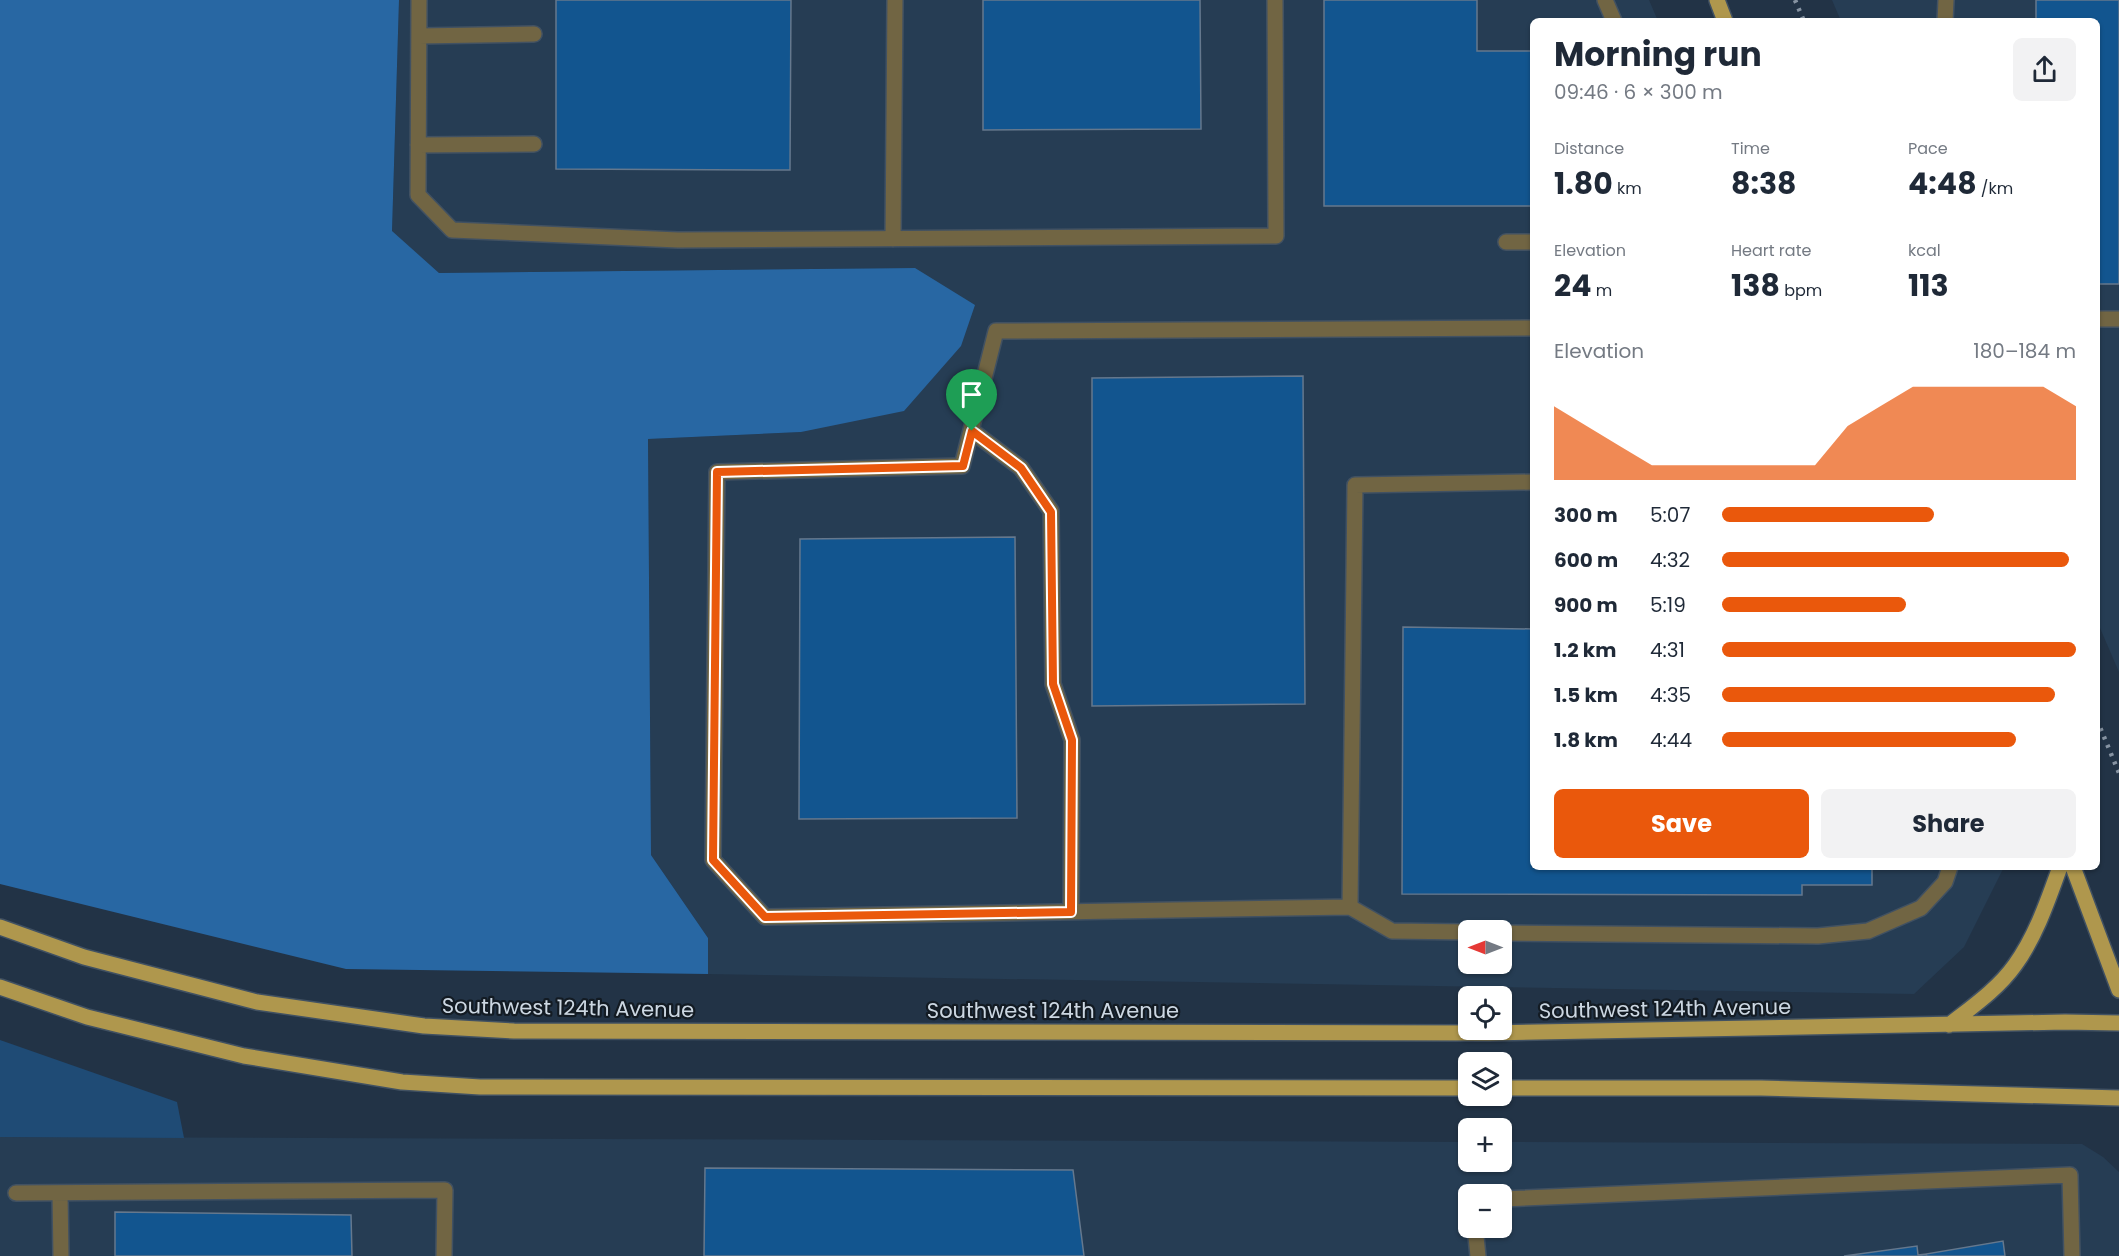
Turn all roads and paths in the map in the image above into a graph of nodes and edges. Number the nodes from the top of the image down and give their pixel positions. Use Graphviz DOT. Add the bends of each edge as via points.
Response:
graph roads {
  1 [pos="419,0"];
  2 [pos="895,0"];
  3 [pos="1275,0"];
  4 [pos="1605,0"];
  5 [pos="1716,0"];
  6 [pos="1946,0"];
  7 [pos="1613,18"];
  8 [pos="1724,18"];
  9 [pos="1945,18"];
  10 [pos="534,34"];
  11 [pos="419,36"];
  12 [pos="534,144"];
  13 [pos="418,145"];
  14 [pos="893,239"];
  15 [pos="1506,242"];
  16 [pos="1530,242"];
  17 [pos="2100,319"];
  18 [pos="2119,319"];
  19 [pos="1530,328"];
  20 [pos="972,431"];
  21 [pos="1530,482"];
  22 [pos="1949,870"];
  23 [pos="2059,870"];
  24 [pos="2074,870"];
  25 [pos="1350,907"];
  26 [pos="1071,912"];
  27 [pos="0,927"];
  28 [pos="1458,932"];
  29 [pos="1512,933"];
  30 [pos="0,987"];
  31 [pos="2119,990"];
  32 [pos="2119,1023"];
  33 [pos="1950,1025"];
  34 [pos="1458,1088"];
  35 [pos="1512,1088"];
  36 [pos="2119,1098"];
  37 [pos="16,1193"];
  38 [pos="60,1193"];
  39 [pos="1512,1199"];
  40 [pos="1476,1238"];
  41 [pos="61,1256"];
  42 [pos="444,1256"];
  43 [pos="1478,1256"];
  44 [pos="2072,1256"];
  1 -- 11 [label="lane"];
  2 -- 14 [label="lane"];
  3 -- 14 [label="lane" via="1276,236"];
  4 -- 7 [label="lane"];
  5 -- 8 [label="main road"];
  6 -- 9 [label="lane"];
  10 -- 11 [label="lane"];
  11 -- 13 [label="lane"];
  12 -- 13 [label="lane"];
  13 -- 14 [label="lane" via="418,195 452,230 678,240"];
  15 -- 16 [label="lane"];
  17 -- 18 [label="lane"];
  19 -- 20 [label="lane" via="996,331"];
  20 -- 26 [label="lane" via="1021,468 1051,512 1053,684 1072,740"];
  20 -- 26 [label="lane" via="963,466 717,472 713,860 765,917"];
  21 -- 25 [label="lane" via="1355,485"];
  22 -- 29 [label="lane" via="1946,882 1921,909 1868,931 1818,936"];
  23 -- 33 [label="main road" via="2027,947 2014,966"];
  24 -- 31 [label="main road"];
  25 -- 26 [label="lane"];
  25 -- 28 [label="lane" via="1392,931"];
  27 -- 33 [label="main road, Southwest 124th Avenue" via="84,957 258,1002 424,1026 514,1031 1488,1033"];
  30 -- 34 [label="main road" via="87,1017 244,1056 402,1082 469,1087"];
  32 -- 33 [label="main road, Southwest 124th Avenue"];
  35 -- 36 [label="main road" via="1761,1088"];
  37 -- 38 [label="lane"];
  38 -- 41 [label="lane"];
  38 -- 42 [label="lane" via="445,1190"];
  39 -- 44 [label="lane" via="2070,1174"];
  40 -- 43 [label="lane"];
}
